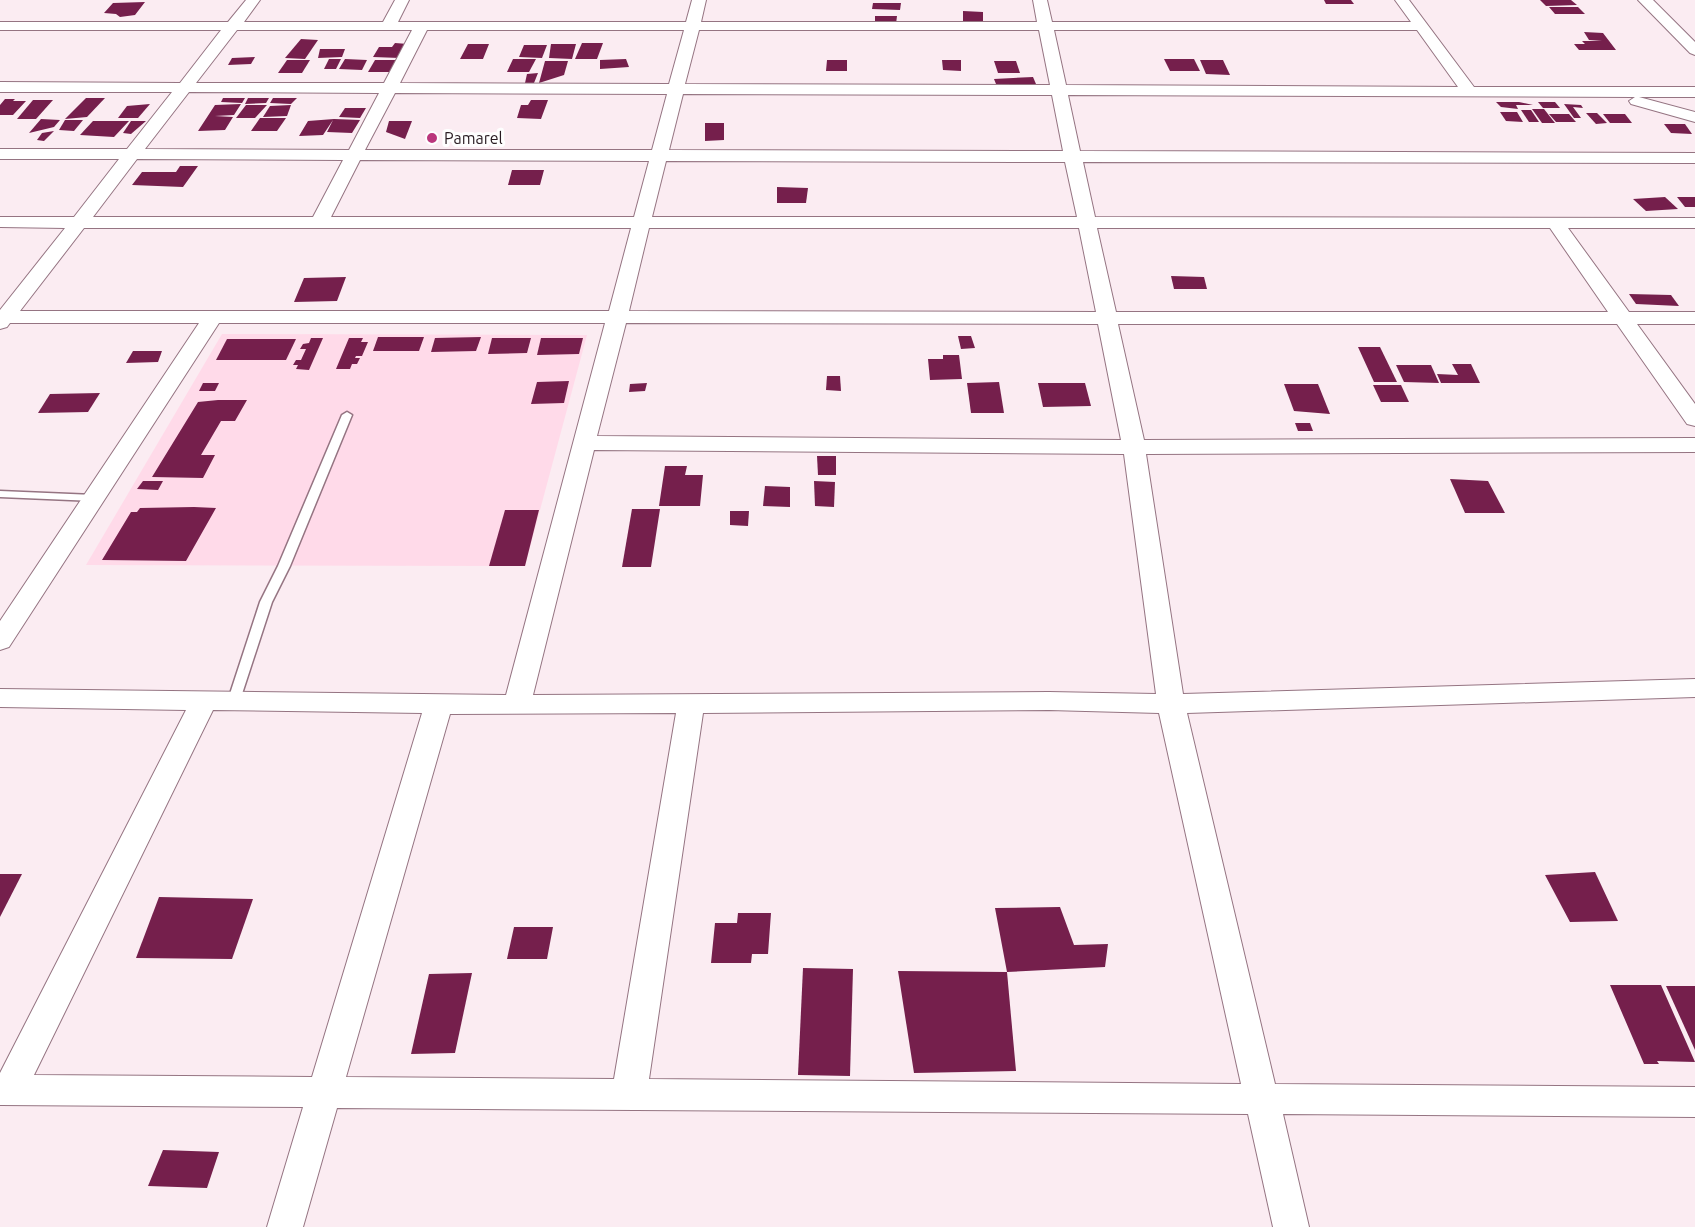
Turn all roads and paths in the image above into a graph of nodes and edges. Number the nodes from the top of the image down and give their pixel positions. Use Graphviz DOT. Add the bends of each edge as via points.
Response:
graph roads {
  1 [pos="253,0"];
  2 [pos="402,0"];
  3 [pos="699,0"];
  4 [pos="1040,0"];
  5 [pos="1402,0"];
  6 [pos="1645,0"];
  7 [pos="0,26"];
  8 [pos="232,26"];
  9 [pos="388,26"];
  10 [pos="422,26"];
  11 [pos="692,26"];
  12 [pos="1046,26"];
  13 [pos="1421,26"];
  14 [pos="1695,50"];
  15 [pos="0,87"];
  16 [pos="184,88"];
  17 [pos="389,88"];
  18 [pos="676,89"];
  19 [pos="1059,90"];
  20 [pos="1470,92"];
  21 [pos="1603,92"];
  22 [pos="1695,92"];
  23 [pos="1695,117"];
  24 [pos="0,154"];
  25 [pos="132,154"];
  26 [pos="354,155"];
  27 [pos="659,156"];
  28 [pos="1073,157"];
  29 [pos="1695,158"];
  30 [pos="0,222"];
  31 [pos="79,222"];
  32 [pos="319,222"];
  33 [pos="642,222"];
  34 [pos="1087,223"];
  35 [pos="1555,223"];
  36 [pos="1695,223"];
  37 [pos="213,317"];
  38 [pos="617,317"];
  39 [pos="1107,318"];
  40 [pos="1623,318"];
  41 [pos="1695,318"];
  42 [pos="2,319"];
  43 [pos="347,415"];
  44 [pos="1695,419"];
  45 [pos="585,443"];
  46 [pos="1695,445"];
  47 [pos="1134,447"];
  48 [pos="0,494"];
  49 [pos="94,498"];
  50 [pos="0,641"];
  51 [pos="1695,688"];
  52 [pos="0,698"];
  53 [pos="220,700"];
  54 [pos="439,703"];
  55 [pos="691,704"];
  56 [pos="1171,704"];
  57 [pos="517,705"];
  58 [pos="5,1090"];
  59 [pos="324,1092"];
  60 [pos="628,1095"];
  61 [pos="1262,1099"];
  62 [pos="1695,1102"];
  63 [pos="285,1227"];
  64 [pos="1292,1227"];
  1 -- 8 [label="street"];
  2 -- 9 [label="street"];
  3 -- 11 [label="street"];
  4 -- 12 [label="street"];
  5 -- 13 [label="street"];
  6 -- 14 [label="street"];
  7 -- 8 [label="street"];
  8 -- 9 [label="street"];
  8 -- 16 [label="street"];
  9 -- 10 [label="street"];
  10 -- 11 [label="street"];
  10 -- 17 [label="street"];
  11 -- 12 [label="street"];
  11 -- 18 [label="street"];
  12 -- 13 [label="street"];
  12 -- 19 [label="street"];
  13 -- 20 [label="street"];
  15 -- 16 [label="street"];
  16 -- 17 [label="street"];
  16 -- 25 [label="street"];
  17 -- 18 [label="street"];
  17 -- 26 [label="street"];
  18 -- 19 [label="street"];
  18 -- 27 [label="street"];
  19 -- 20 [label="street"];
  19 -- 28 [label="street"];
  20 -- 21 [label="street"];
  21 -- 22 [label="street"];
  21 -- 23 [label="street"];
  24 -- 25 [label="street"];
  25 -- 26 [label="street"];
  25 -- 31 [label="street"];
  26 -- 27 [label="street"];
  26 -- 32 [label="street"];
  27 -- 28 [label="street"];
  27 -- 33 [label="street"];
  28 -- 29 [label="street"];
  28 -- 34 [label="street"];
  30 -- 31 [label="street"];
  31 -- 32 [label="street"];
  31 -- 42 [label="street"];
  32 -- 33 [label="street"];
  33 -- 34 [label="street"];
  33 -- 38 [label="street"];
  34 -- 35 [label="street"];
  34 -- 39 [label="street"];
  35 -- 36 [label="street"];
  35 -- 40 [label="street"];
  37 -- 38 [label="street"];
  37 -- 42 [label="street"];
  37 -- 49 [label="street"];
  38 -- 39 [label="street"];
  38 -- 45 [label="street"];
  39 -- 40 [label="street"];
  39 -- 47 [label="street"];
  40 -- 41 [label="street"];
  40 -- 44 [label="street"];
  43 -- 53 [label="lane" via="284,566"];
  45 -- 47 [label="street"];
  45 -- 57 [label="street"];
  46 -- 47 [label="street"];
  47 -- 56 [label="street"];
  48 -- 49 [label="lane"];
  49 -- 50 [label="street"];
  51 -- 56 [label="street"];
  52 -- 53 [label="street"];
  53 -- 54 [label="street"];
  53 -- 58 [label="street"];
  54 -- 57 [label="street"];
  54 -- 59 [label="street"];
  55 -- 56 [label="street"];
  55 -- 57 [label="street"];
  55 -- 60 [label="street"];
  56 -- 61 [label="street"];
  58 -- 59 [label="street"];
  59 -- 60 [label="street"];
  59 -- 63 [label="street"];
  60 -- 61 [label="street"];
  61 -- 62 [label="street"];
  61 -- 64 [label="street"];
}
